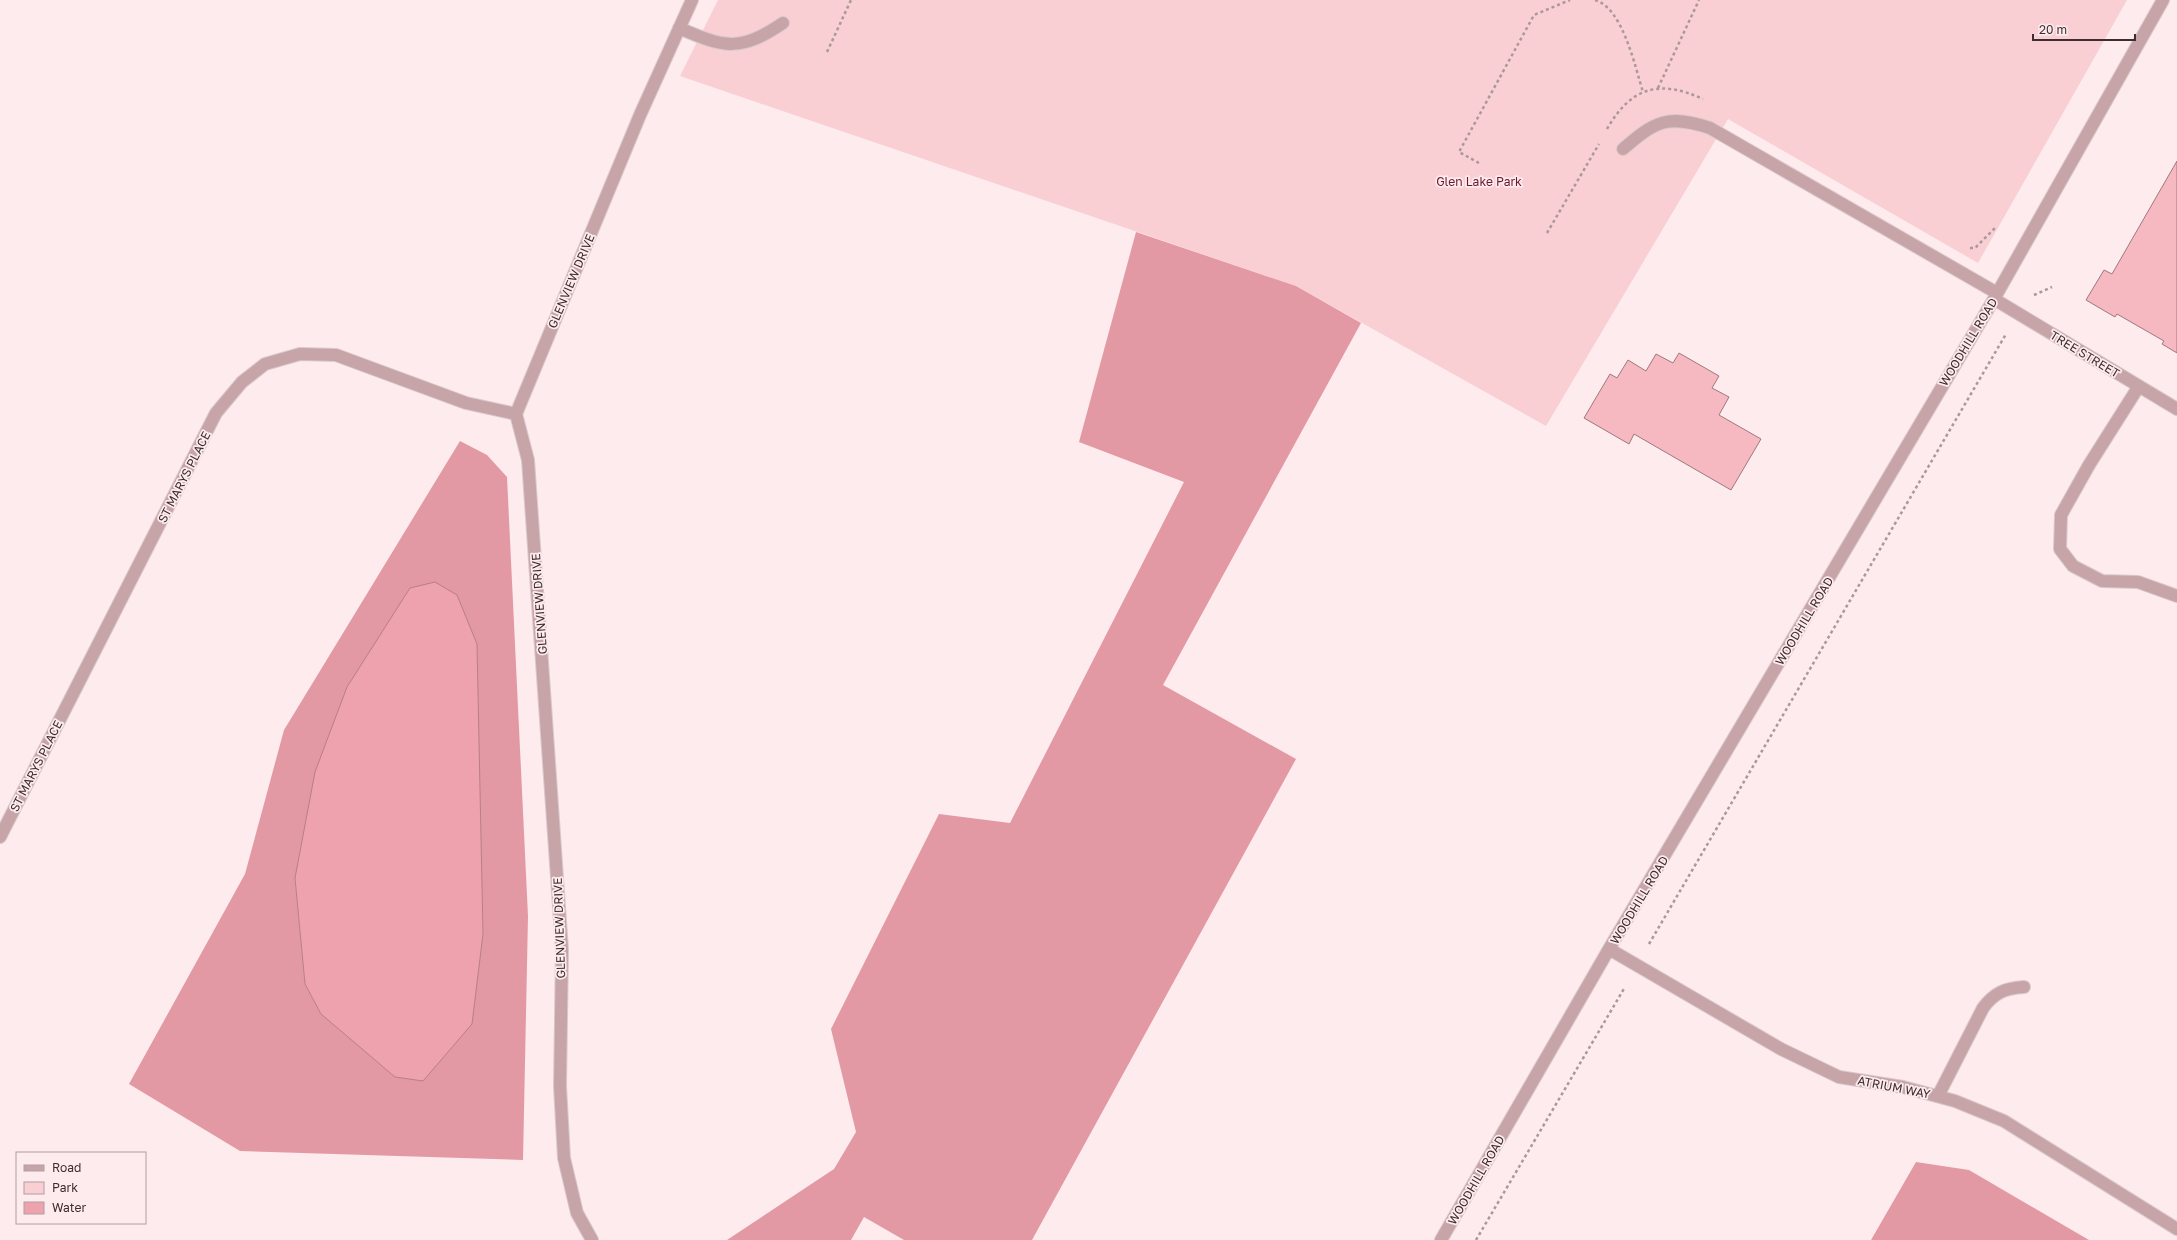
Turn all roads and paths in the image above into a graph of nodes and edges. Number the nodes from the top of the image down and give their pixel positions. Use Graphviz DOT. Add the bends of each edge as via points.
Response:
graph roads {
  1 [pos="692,0"];
  2 [pos="851,0"];
  3 [pos="1570,0"];
  4 [pos="1595,0"];
  5 [pos="1699,0"];
  6 [pos="2163,0"];
  7 [pos="783,23"];
  8 [pos="679,28"];
  9 [pos="827,52"];
  10 [pos="1658,88"];
  11 [pos="1643,92"];
  12 [pos="1623,149"];
  13 [pos="1479,163"];
  14 [pos="2052,287"];
  15 [pos="1995,296"];
  16 [pos="2018,314"];
  17 [pos="2139,386"];
  18 [pos="2177,409"];
  19 [pos="516,414"];
  20 [pos="2177,596"];
  21 [pos="0,837"];
  22 [pos="1610,949"];
  23 [pos="1637,966"];
  24 [pos="2024,987"];
  25 [pos="1938,1096"];
  26 [pos="2177,1229"];
  27 [pos="592,1240"];
  28 [pos="1441,1240"];
  29 [pos="1476,1240"];
  1 -- 8 [label="street, GLENVIEW DRIVE"];
  2 -- 9 [label="path"];
  3 -- 13 [label="path" via="1534,15 1459,152"];
  4 -- 11 [label="path" via="1614,14"];
  5 -- 10 [label="path"];
  6 -- 15 [label="street, WOODHILL ROAD"];
  7 -- 8 [label="street" via="761,38 736,45 710,42"];
  8 -- 19 [label="street, GLENVIEW DRIVE" via="640,115"];
  12 -- 15 [label="street, TREE STREET" via="1645,130 1666,121 1689,121 1710,128"];
  14 -- 16 [label="path" via="2029,299"];
  15 -- 16 [label="street, TREE STREET"];
  15 -- 22 [label="street, WOODHILL ROAD"];
  16 -- 17 [label="street, TREE STREET"];
  16 -- 23 [label="path"];
  17 -- 18 [label="street, TREE STREET"];
  17 -- 20 [label="street" via="2061,515 2060,549 2074,566 2102,581 2138,582"];
  19 -- 21 [label="street, ST MARYS PLACE" via="466,403 336,355 300,354 265,364 242,382 216,413"];
  19 -- 27 [label="street, GLENVIEW DRIVE" via="528,460 562,950 560,1086 564,1158 577,1213"];
  22 -- 23 [label="street, ATRIUM WAY"];
  22 -- 28 [label="street, WOODHILL ROAD"];
  23 -- 25 [label="street, ATRIUM WAY" via="1780,1049 1839,1077 1902,1087"];
  23 -- 29 [label="path"];
  24 -- 25 [label="street" via="2008,988 1992,997 1983,1008"];
  25 -- 26 [label="street, ATRIUM WAY" via="1955,1100 2004,1121"];
}
